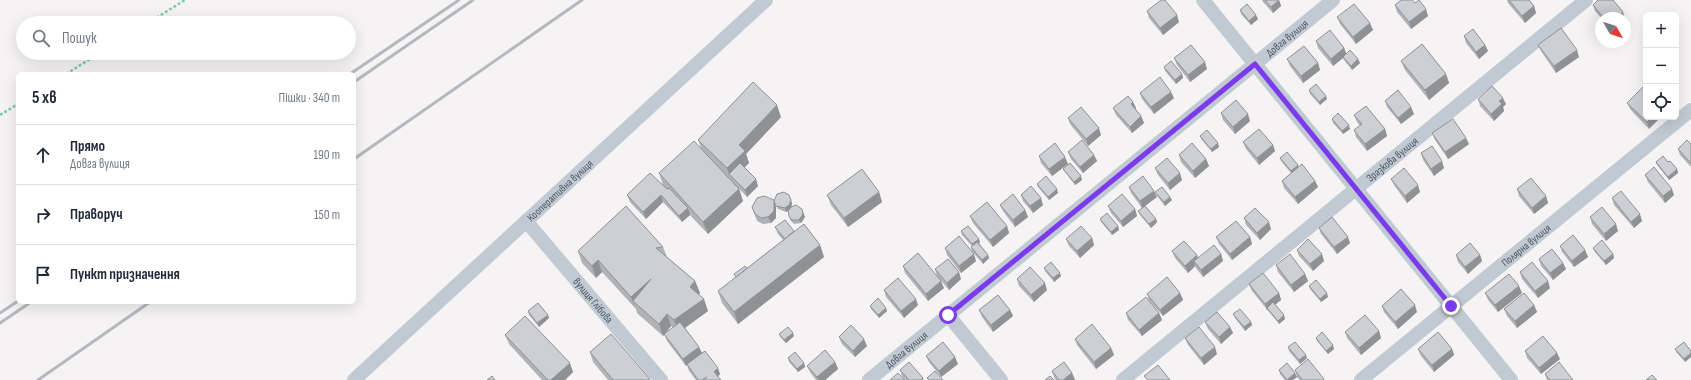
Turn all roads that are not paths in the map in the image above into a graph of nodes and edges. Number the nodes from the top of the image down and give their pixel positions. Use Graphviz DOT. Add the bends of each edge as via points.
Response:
graph roads {
  1 [pos="766,0"];
  2 [pos="1203,0"];
  3 [pos="1333,0"];
  4 [pos="1586,0"];
  5 [pos="1255,64"];
  6 [pos="1691,110"];
  7 [pos="1356,189"];
  8 [pos="526,221"];
  9 [pos="1451,306"];
  10 [pos="948,315"];
  11 [pos="354,380"];
  12 [pos="661,380"];
  13 [pos="869,380"];
  14 [pos="1001,380"];
  15 [pos="1123,380"];
  16 [pos="1361,380"];
  17 [pos="1511,380"];
  1 -- 8 [label="street, Кооперативна вулиця"];
  2 -- 5 [label="street"];
  3 -- 5 [label="street, Довга вулиця"];
  4 -- 7 [label="street, Зразкова вулиця"];
  5 -- 7 [label="street"];
  5 -- 10 [label="street, Довга вулиця"];
  6 -- 9 [label="street, Полярна вулиця"];
  7 -- 9 [label="street"];
  7 -- 15 [label="street, Зразкова вулиця"];
  8 -- 11 [label="street, Кооперативна вулиця"];
  8 -- 12 [label="street, вулиця Глібова"];
  9 -- 16 [label="street, Полярна вулиця"];
  9 -- 17 [label="street"];
  10 -- 13 [label="street, Довга вулиця"];
  10 -- 14 [label="street"];
}
